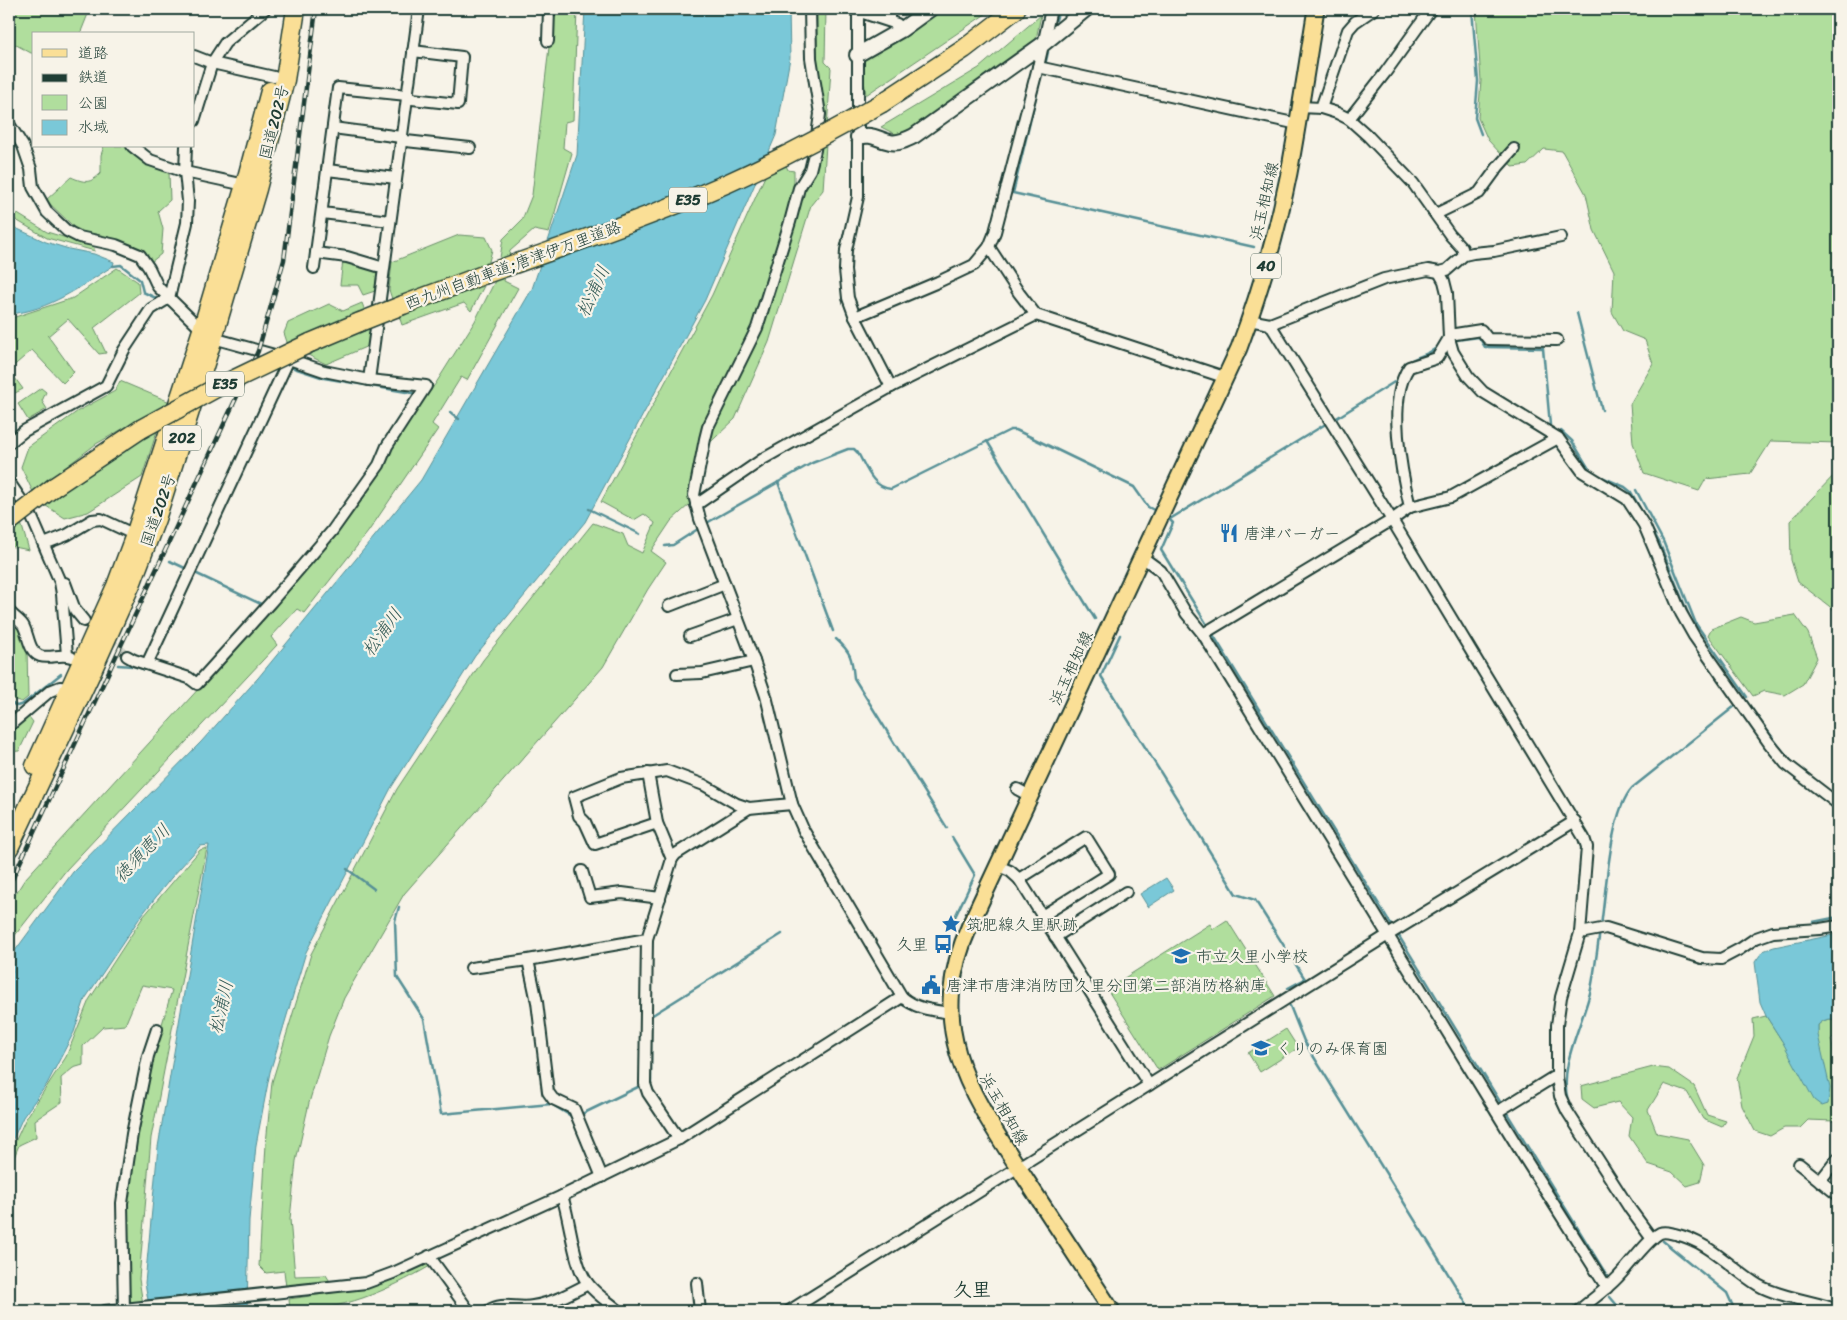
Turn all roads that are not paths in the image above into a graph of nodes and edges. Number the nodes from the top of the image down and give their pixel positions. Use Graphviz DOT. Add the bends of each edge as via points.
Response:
graph roads {
  1 [pos="265,9"];
  2 [pos="284,9"];
  3 [pos="296,9"];
  4 [pos="419,9"];
  5 [pos="549,9"];
  6 [pos="810,9"];
  7 [pos="855,9"];
  8 [pos="889,9"];
  9 [pos="930,9"];
  10 [pos="1016,9"];
  11 [pos="1051,9"];
  12 [pos="1086,9"];
  13 [pos="1316,9"];
  14 [pos="1374,9"];
  15 [pos="1431,9"];
  16 [pos="889,22"];
  17 [pos="901,30"];
  18 [pos="548,41"];
  19 [pos="1043,44"];
  20 [pos="413,51"];
  21 [pos="857,55"];
  22 [pos="195,56"];
  23 [pos="212,63"];
  24 [pos="1038,67"];
  25 [pos="274,77"];
  26 [pos="407,96"];
  27 [pos="1300,107"];
  28 [pos="1321,108"];
  29 [pos="195,118"];
  30 [pos="1349,119"];
  31 [pos="9,124"];
  32 [pos="1298,124"];
  33 [pos="333,128"];
  34 [pos="401,137"];
  35 [pos="858,137"];
  36 [pos="32,142"];
  37 [pos="23,146"];
  38 [pos="135,148"];
  39 [pos="186,148"];
  40 [pos="470,148"];
  41 [pos="1514,149"];
  42 [pos="327,170"];
  43 [pos="185,172"];
  44 [pos="396,178"];
  45 [pos="245,185"];
  46 [pos="322,213"];
  47 [pos="1436,214"];
  48 [pos="390,221"];
  49 [pos="1561,237"];
  50 [pos="990,247"];
  51 [pos="316,253"];
  52 [pos="1464,255"];
  53 [pos="314,268"];
  54 [pos="384,268"];
  55 [pos="1439,272"];
  56 [pos="169,298"];
  57 [pos="1036,315"];
  58 [pos="855,316"];
  59 [pos="1249,320"];
  60 [pos="1270,324"];
  61 [pos="208,334"];
  62 [pos="1449,337"];
  63 [pos="1557,340"];
  64 [pos="289,359"];
  65 [pos="1227,378"];
  66 [pos="369,380"];
  67 [pos="891,387"];
  68 [pos="1558,438"];
  69 [pos="9,443"];
  70 [pos="9,482"];
  71 [pos="696,505"];
  72 [pos="1410,507"];
  73 [pos="1392,520"];
  74 [pos="9,522"];
  75 [pos="134,535"];
  76 [pos="44,544"];
  77 [pos="1142,557"];
  78 [pos="60,582"];
  79 [pos="725,584"];
  80 [pos="668,606"];
  81 [pos="9,611"];
  82 [pos="738,619"];
  83 [pos="84,621"];
  84 [pos="1207,632"];
  85 [pos="690,636"];
  86 [pos="127,656"];
  87 [pos="754,661"];
  88 [pos="80,664"];
  89 [pos="147,664"];
  90 [pos="677,674"];
  91 [pos="70,688"];
  92 [pos="9,726"];
  93 [pos="648,773"];
  94 [pos="792,804"];
  95 [pos="1838,804"];
  96 [pos="749,808"];
  97 [pos="1575,821"];
  98 [pos="657,823"];
  99 [pos="9,824"];
  100 [pos="9,848"];
  101 [pos="672,859"];
  102 [pos="998,866"];
  103 [pos="582,871"];
  104 [pos="1019,880"];
  105 [pos="1126,892"];
  106 [pos="660,898"];
  107 [pos="1042,916"];
  108 [pos="1838,926"];
  109 [pos="1392,932"];
  110 [pos="1580,933"];
  111 [pos="1055,937"];
  112 [pos="647,939"];
  113 [pos="528,960"];
  114 [pos="471,968"];
  115 [pos="902,997"];
  116 [pos="950,1013"];
  117 [pos="157,1029"];
  118 [pos="1557,1077"];
  119 [pos="1149,1085"];
  120 [pos="1501,1109"];
  121 [pos="679,1139"];
  122 [pos="1838,1158"];
  123 [pos="1799,1164"];
  124 [pos="1018,1167"];
  125 [pos="602,1176"];
  126 [pos="1820,1181"];
  127 [pos="562,1196"];
  128 [pos="1838,1196"];
  129 [pos="1652,1239"];
  130 [pos="430,1256"];
  131 [pos="697,1283"];
  132 [pos="588,1284"];
  133 [pos="1607,1288"];
  134 [pos="126,1310"];
  135 [pos="1838,1310"];
  136 [pos="106,1311"];
  137 [pos="469,1311"];
  138 [pos="488,1311"];
  139 [pos="618,1311"];
  140 [pos="700,1311"];
  141 [pos="789,1311"];
  142 [pos="1112,1311"];
  143 [pos="1578,1311"];
  1 -- 23 [label="street" via="225,43"];
  2 -- 25 [label="highway, 国道202号 / 202"];
  3 -- 61 [label="highway, 国道202号 / 202" via="283,89 257,189"];
  4 -- 20 [label="street"];
  5 -- 18 [label="street"];
  6 -- 71 [label="street" via="811,58 820,114 815,150 810,170 799,188 757,328 708,427 694,495"];
  7 -- 16 [label="street"];
  7 -- 21 [label="street"];
  8 -- 16 [label="street"];
  9 -- 17 [label="street"];
  10 -- 74 [label="highway, 西九州自動車道;唐津伊万里道路 / E35, bridge" via="964,49 831,132 671,207 403,305 310,343 216,388 141,429 54,487"];
  11 -- 19 [label="street"];
  12 -- 19 [label="street"];
  13 -- 27 [label="main road, 浜玉相知線 / 40"];
  14 -- 28 [label="street" via="1348,30"];
  15 -- 30 [label="street"];
  16 -- 17 [label="street"];
  17 -- 21 [label="street"];
  19 -- 24 [label="street"];
  19 -- 35 [label="street" via="914,136 896,142 872,135"];
  20 -- 26 [label="street"];
  20 -- 26 [label="street" via="462,57 458,104"];
  21 -- 35 [label="street"];
  22 -- 23 [label="street"];
  23 -- 25 [label="street"];
  23 -- 29 [label="street"];
  24 -- 32 [label="street"];
  24 -- 50 [label="street"];
  25 -- 45 [label="highway, 国道202号 / 202"];
  26 -- 33 [label="street" via="338,88"];
  26 -- 34 [label="street"];
  27 -- 28 [label="street"];
  27 -- 32 [label="main road, 浜玉相知線 / 40"];
  28 -- 30 [label="street"];
  30 -- 47 [label="street" via="1413,183"];
  31 -- 37 [label="street"];
  32 -- 59 [label="main road, 浜玉相知線 / 40" via="1280,212"];
  33 -- 34 [label="street"];
  33 -- 42 [label="street"];
  34 -- 40 [label="street" via="406,141"];
  34 -- 44 [label="street"];
  35 -- 58 [label="street" via="858,196 844,270 848,298"];
  36 -- 37 [label="street"];
  37 -- 56 [label="street" via="33,187 47,212 67,231 79,237 116,245 140,256 158,287"];
  38 -- 43 [label="street" via="150,160"];
  39 -- 43 [label="street"];
  41 -- 47 [label="street" via="1479,194"];
  42 -- 44 [label="street"];
  42 -- 46 [label="street"];
  43 -- 45 [label="street"];
  43 -- 56 [label="street" via="187,224"];
  44 -- 48 [label="street"];
  45 -- 61 [label="highway, 国道202号 / 202"];
  46 -- 48 [label="street"];
  46 -- 51 [label="street"];
  47 -- 52 [label="street"];
  48 -- 54 [label="street"];
  49 -- 52 [label="street"];
  50 -- 57 [label="street"];
  50 -- 58 [label="street" via="974,265"];
  51 -- 53 [label="street"];
  51 -- 54 [label="street" via="347,257"];
  52 -- 55 [label="street"];
  54 -- 66 [label="street"];
  55 -- 60 [label="street" via="1428,270 1384,279"];
  55 -- 62 [label="street" via="1448,293"];
  56 -- 61 [label="street"];
  56 -- 69 [label="street" via="151,309 124,350 106,386 24,431"];
  57 -- 65 [label="street"];
  57 -- 67 [label="street"];
  58 -- 67 [label="street"];
  59 -- 60 [label="street"];
  59 -- 65 [label="main road, 浜玉相知線 / 40"];
  60 -- 73 [label="street"];
  61 -- 64 [label="street"];
  61 -- 75 [label="highway, 国道202号 / 202"];
  61 -- 88 [label="highway, 国道202号 / 202" via="156,519 132,582"];
  62 -- 63 [label="street" via="1481,330 1488,339"];
  62 -- 68 [label="street" via="1453,352 1483,392"];
  62 -- 72 [label="street" via="1437,358 1409,367 1396,404"];
  64 -- 66 [label="street" via="324,371"];
  64 -- 89 [label="street"];
  65 -- 77 [label="main road, 浜玉相知線 / 40"];
  66 -- 89 [label="street" via="426,386 387,446 379,465 332,531 197,684 189,678"];
  67 -- 71 [label="street" via="763,459"];
  68 -- 72 [label="street" via="1451,497"];
  68 -- 95 [label="street" via="1583,472 1620,493 1631,504 1656,551 1688,627 1786,764"];
  70 -- 76 [label="street" via="30,513"];
  71 -- 79 [label="street"];
  72 -- 73 [label="street"];
  73 -- 84 [label="street"];
  73 -- 97 [label="street"];
  75 -- 76 [label="street" via="97,519"];
  75 -- 88 [label="highway, 国道202号 / 202" via="116,586"];
  76 -- 78 [label="street"];
  77 -- 84 [label="street" via="1161,571 1186,612"];
  77 -- 102 [label="main road, 浜玉相知線 / 40" via="1023,792"];
  78 -- 83 [label="street" via="65,583 75,610"];
  78 -- 88 [label="street"];
  79 -- 80 [label="street"];
  79 -- 82 [label="street"];
  81 -- 88 [label="street" via="22,624 35,652"];
  82 -- 85 [label="street"];
  82 -- 87 [label="street"];
  84 -- 109 [label="street"];
  86 -- 89 [label="street"];
  87 -- 90 [label="street"];
  87 -- 94 [label="street" via="766,696"];
  88 -- 91 [label="highway, 国道202号 / 202"];
  88 -- 100 [label="highway, 国道202号 / 202"];
  91 -- 92 [label="street" via="50,691"];
  91 -- 99 [label="highway, 国道202号 / 202"];
  93 -- 96 [label="street" via="667,771"];
  93 -- 98 [label="street"];
  93 -- 98 [label="street" via="621,778 574,797 579,816 595,844"];
  94 -- 96 [label="street"];
  94 -- 115 [label="street" via="804,831"];
  96 -- 101 [label="street"];
  97 -- 109 [label="street"];
  97 -- 110 [label="street" via="1587,847"];
  98 -- 101 [label="street"];
  101 -- 106 [label="street"];
  102 -- 104 [label="street"];
  102 -- 116 [label="main road, 浜玉相知線 / 40" via="958,952"];
  103 -- 106 [label="street" via="590,897 622,892"];
  104 -- 107 [label="street"];
  104 -- 107 [label="street" via="1086,837 1109,874"];
  105 -- 111 [label="street"];
  106 -- 112 [label="street"];
  107 -- 111 [label="street"];
  108 -- 110 [label="street" via="1773,932 1756,938 1721,959 1702,958 1601,929"];
  109 -- 119 [label="street"];
  109 -- 120 [label="street"];
  110 -- 118 [label="street" via="1561,996 1557,1026"];
  111 -- 119 [label="street"];
  112 -- 113 [label="street"];
  112 -- 121 [label="street" via="645,1084"];
  113 -- 114 [label="street"];
  113 -- 125 [label="street" via="548,1092 553,1099 574,1109"];
  115 -- 116 [label="street" via="920,1008"];
  115 -- 121 [label="street"];
  116 -- 124 [label="main road, 浜玉相知線 / 40" via="956,1050 970,1088"];
  117 -- 134 [label="street" via="148,1056 132,1134 122,1203"];
  118 -- 120 [label="street"];
  118 -- 129 [label="street" via="1567,1111"];
  119 -- 124 [label="street"];
  120 -- 133 [label="street"];
  121 -- 125 [label="street"];
  122 -- 126 [label="street"];
  123 -- 126 [label="street"];
  124 -- 141 [label="street"];
  124 -- 142 [label="main road, 浜玉相知線 / 40"];
  125 -- 127 [label="street"];
  126 -- 128 [label="street"];
  127 -- 130 [label="street"];
  127 -- 132 [label="street" via="578,1264"];
  129 -- 133 [label="street"];
  129 -- 135 [label="street" via="1666,1232 1690,1237 1759,1286"];
  130 -- 134 [label="street" via="366,1283"];
  130 -- 137 [label="street"];
  131 -- 140 [label="street"];
  132 -- 138 [label="street" via="534,1306 496,1306"];
  132 -- 139 [label="street"];
  133 -- 143 [label="street"];
  134 -- 136 [label="street"];
}
